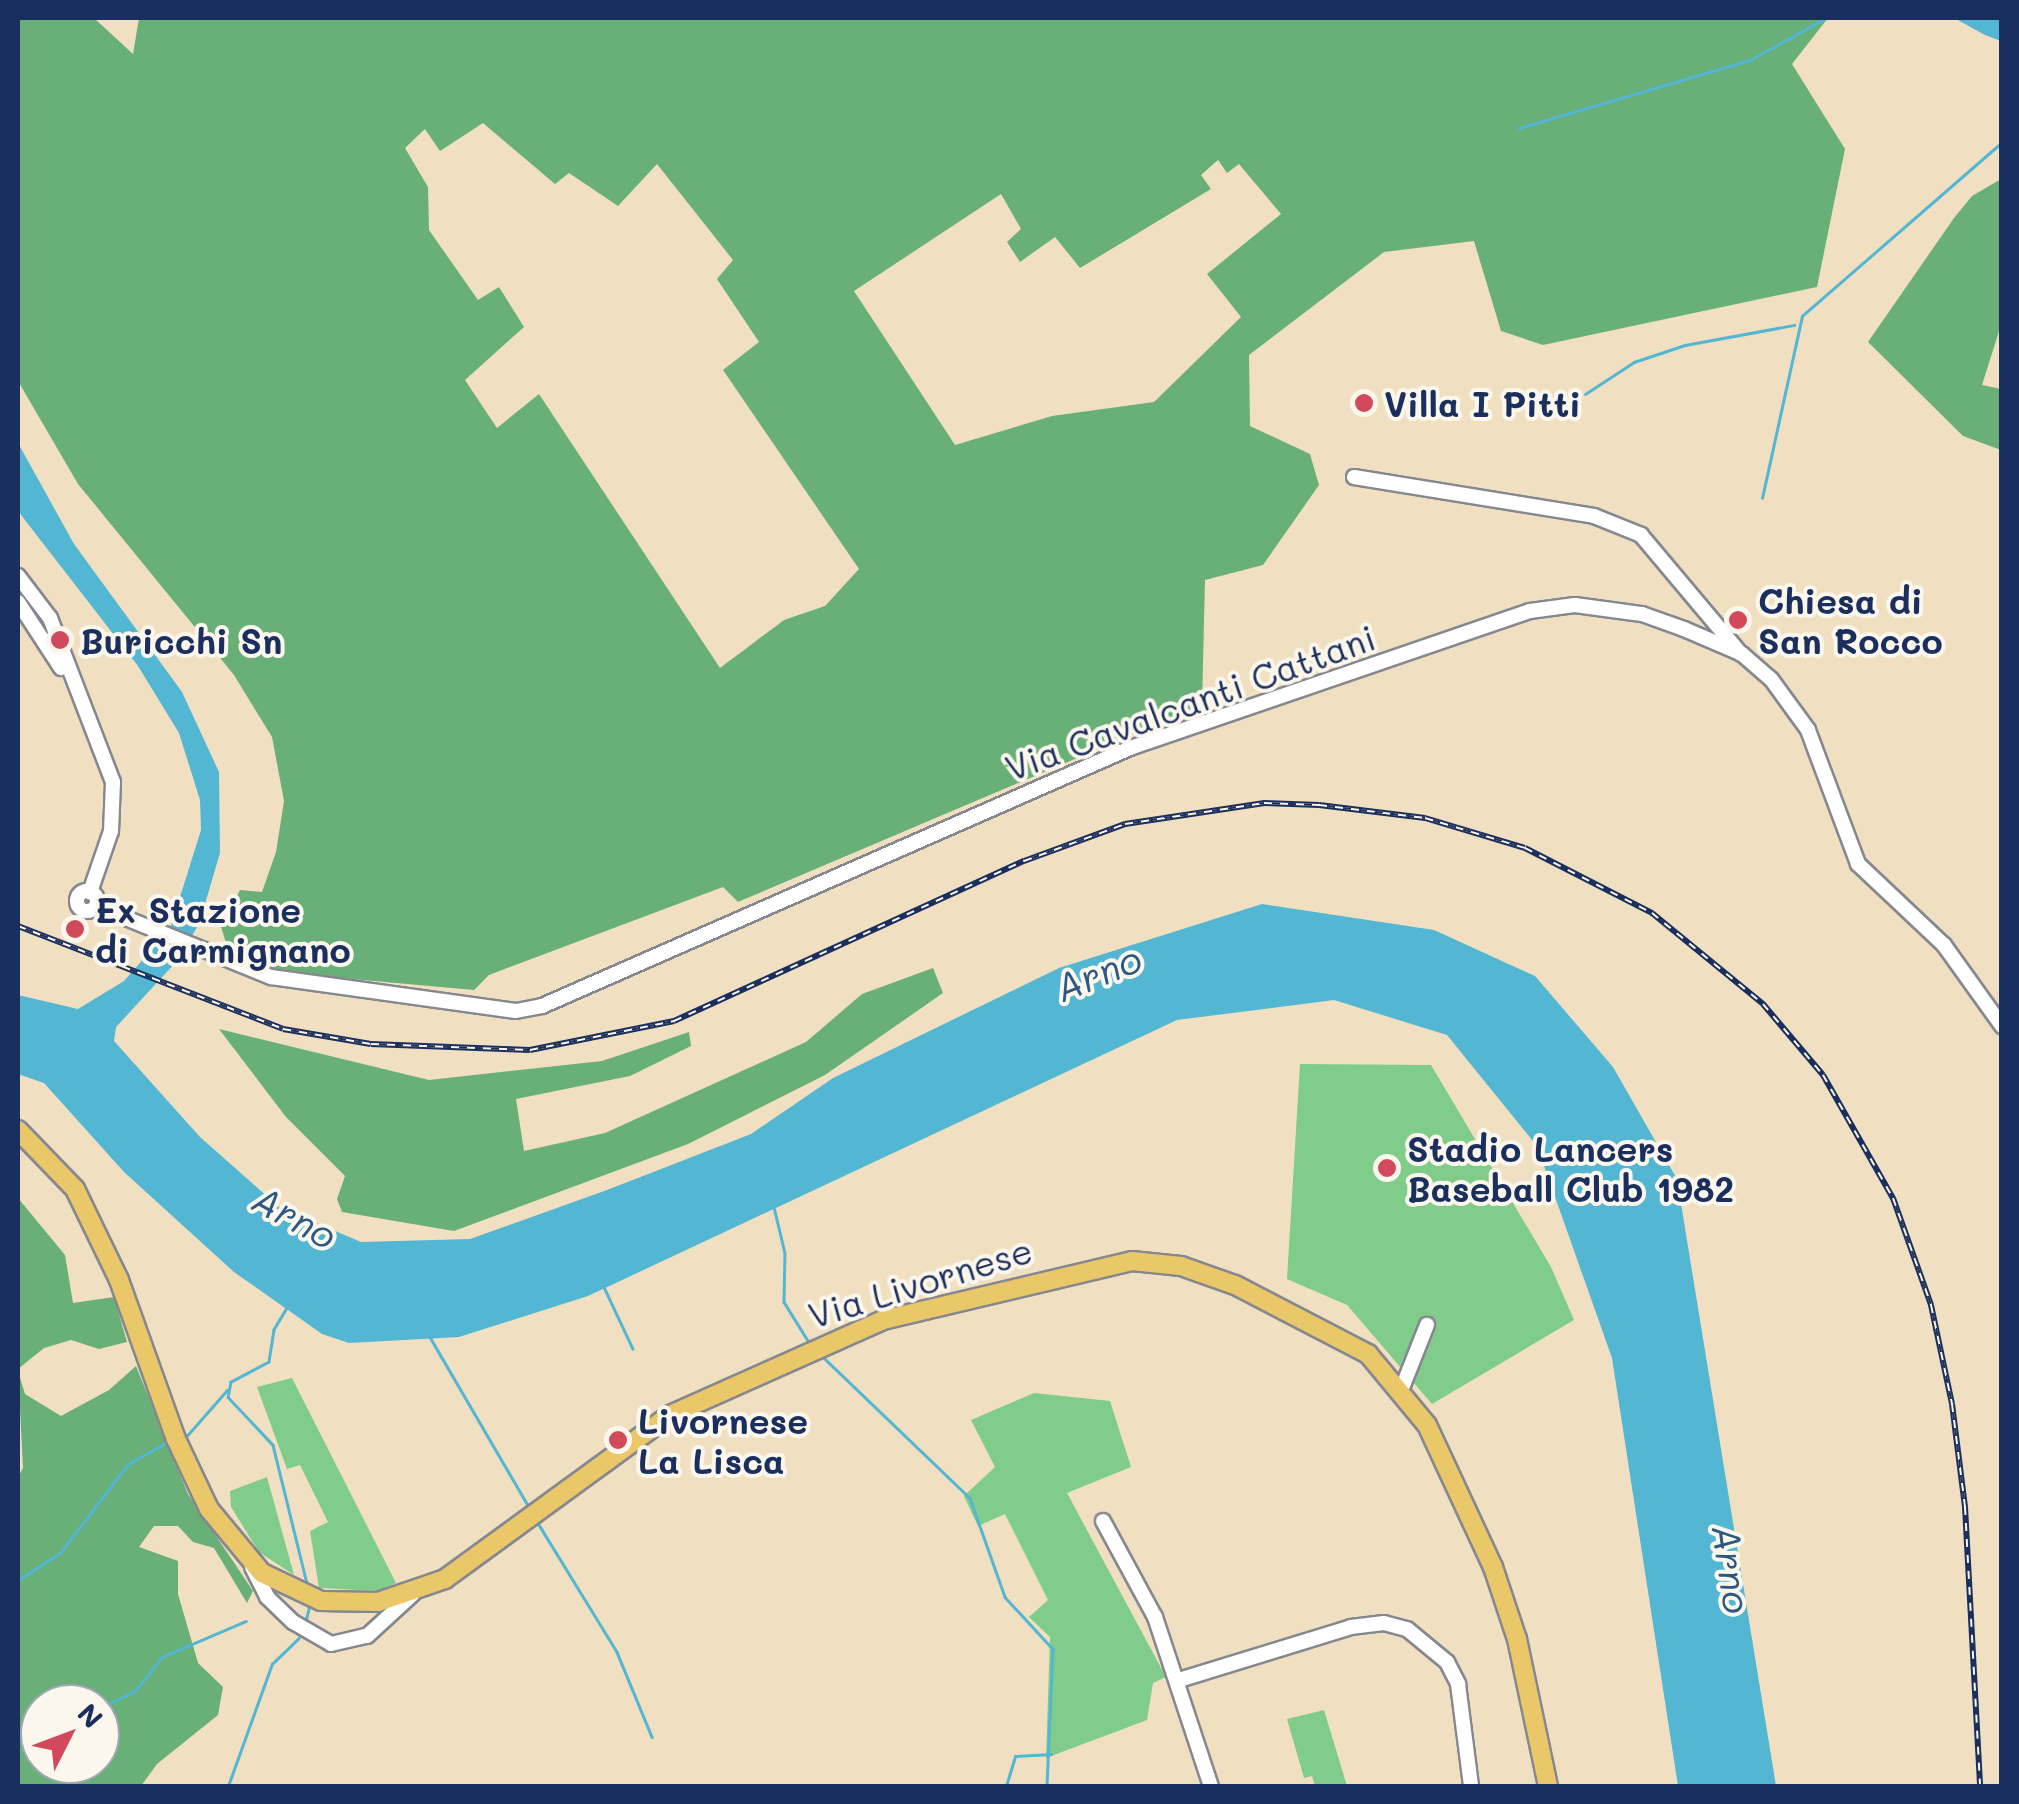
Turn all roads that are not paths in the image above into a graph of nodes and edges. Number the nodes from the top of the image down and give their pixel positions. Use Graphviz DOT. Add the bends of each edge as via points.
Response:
graph roads {
  1 [pos="1354,477"];
  2 [pos="18,576"];
  3 [pos="18,602"];
  4 [pos="1742,654"];
  5 [pos="71,686"];
  6 [pos="2002,1026"];
  7 [pos="18,1130"];
  8 [pos="1427,1325"];
  9 [pos="1412,1360"];
  10 [pos="1382,1366"];
  11 [pos="1402,1388"];
  12 [pos="1103,1520"];
  13 [pos="247,1558"];
  14 [pos="413,1594"];
  15 [pos="1179,1680"];
  16 [pos="1211,1786"];
  17 [pos="1471,1786"];
  18 [pos="1548,1786"];
  1 -- 4 [label="street" via="1594,516 1641,535"];
  2 -- 5 [label="street" via="50,618"];
  3 -- 5 [label="street"];
  4 -- 5 [label="street, Via Cavalcanti Cattani" via="1642,614 1575,605 1530,611 1130,748 542,1006 486,1008 271,977 135,926 93,899 115,806 107,764"];
  4 -- 6 [label="street, Via Cavalcanti Cattani" via="1791,701 1808,730 1858,864 1944,945"];
  7 -- 13 [label="main road, Via Livornese" via="75,1188 118,1280 193,1477"];
  8 -- 9 [label="street" via="1425,1343"];
  9 -- 10 [label="street"];
  9 -- 11 [label="street"];
  10 -- 11 [label="main road, Via Livornese"];
  10 -- 14 [label="main road, Via Livornese" via="1333,1331 1234,1284 1181,1266 1132,1261 883,1320 696,1401 445,1579"];
  11 -- 18 [label="main road, Via Livornese" via="1440,1448 1493,1567 1517,1640"];
  12 -- 15 [label="street" via="1156,1617"];
  13 -- 14 [label="main road, Via Livornese" via="291,1590 321,1601 378,1602"];
  13 -- 14 [label="street" via="267,1598 332,1644 366,1636"];
  15 -- 16 [label="street"];
  15 -- 17 [label="street" via="1351,1627 1384,1623 1408,1629 1447,1662 1458,1684"];
}
